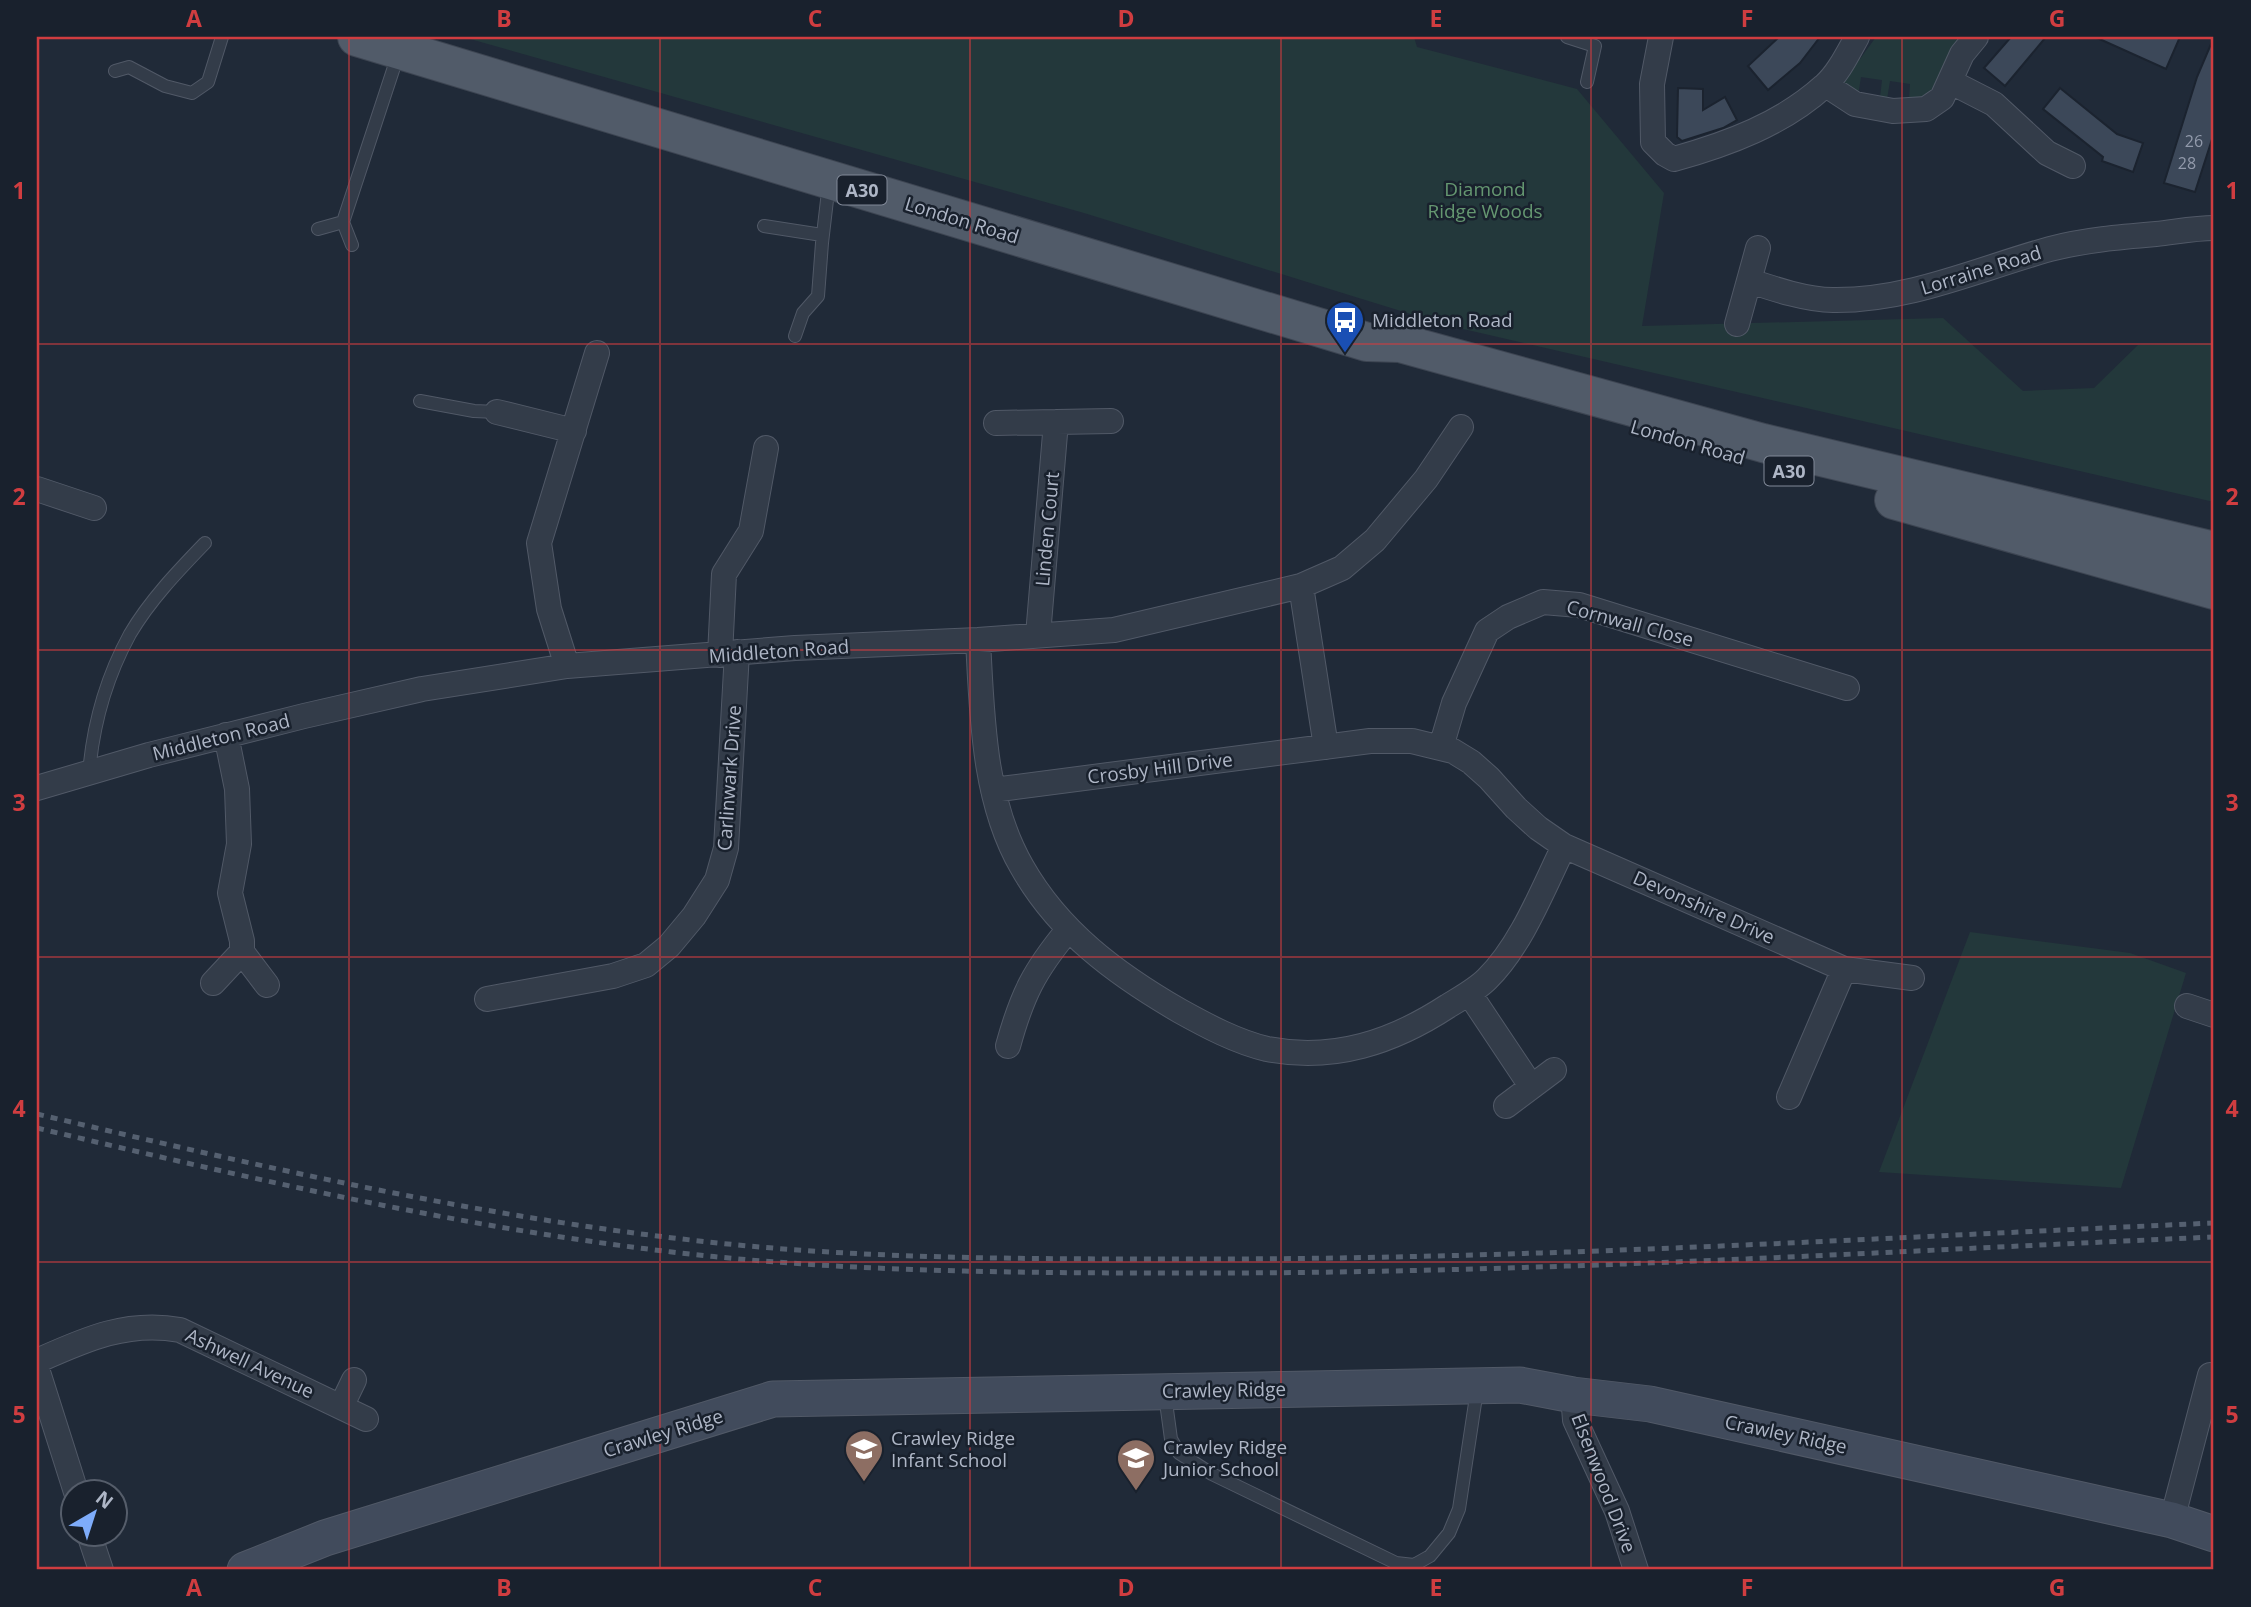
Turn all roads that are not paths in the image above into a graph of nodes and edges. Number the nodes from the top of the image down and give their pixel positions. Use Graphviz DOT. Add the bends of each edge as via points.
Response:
graph roads {
  1 [pos="222,37"];
  2 [pos="357,37"];
  3 [pos="1567,37"];
  4 [pos="1661,37"];
  5 [pos="1857,37"];
  6 [pos="1976,37"];
  7 [pos="400,48"];
  8 [pos="115,71"];
  9 [pos="1587,82"];
  10 [pos="1951,82"];
  11 [pos="1826,85"];
  12 [pos="2073,166"];
  13 [pos="830,180"];
  14 [pos="343,222"];
  15 [pos="764,226"];
  16 [pos="2214,228"];
  17 [pos="318,229"];
  18 [pos="822,235"];
  19 [pos="352,244"];
  20 [pos="1758,248"];
  21 [pos="1750,281"];
  22 [pos="1737,324"];
  23 [pos="795,336"];
  24 [pos="1367,342"];
  25 [pos="597,353"];
  26 [pos="420,401"];
  27 [pos="497,412"];
  28 [pos="1111,421"];
  29 [pos="1056,422"];
  30 [pos="996,423"];
  31 [pos="1461,427"];
  32 [pos="574,431"];
  33 [pos="766,448"];
  34 [pos="37,489"];
  35 [pos="93,508"];
  36 [pos="205,543"];
  37 [pos="2214,551"];
  38 [pos="1301,586"];
  39 [pos="2214,590"];
  40 [pos="1038,635"];
  41 [pos="978,640"];
  42 [pos="728,654"];
  43 [pos="567,666"];
  44 [pos="1847,688"];
  45 [pos="226,735"];
  46 [pos="1326,747"];
  47 [pos="1440,747"];
  48 [pos="89,772"];
  49 [pos="37,788"];
  50 [pos="993,790"];
  51 [pos="1563,846"];
  52 [pos="1068,930"];
  53 [pos="242,952"];
  54 [pos="1844,969"];
  55 [pos="1912,978"];
  56 [pos="213,983"];
  57 [pos="267,985"];
  58 [pos="1469,993"];
  59 [pos="487,999"];
  60 [pos="2187,1006"];
  61 [pos="2214,1015"];
  62 [pos="1008,1046"];
  63 [pos="1554,1070"];
  64 [pos="1531,1086"];
  65 [pos="1789,1097"];
  66 [pos="1506,1106"];
  67 [pos="37,1361"];
  68 [pos="37,1369"];
  69 [pos="2210,1375"];
  70 [pos="354,1380"];
  71 [pos="1477,1385"];
  72 [pos="1165,1391"];
  73 [pos="1573,1395"];
  74 [pos="341,1406"];
  75 [pos="366,1419"];
  76 [pos="72,1478"];
  77 [pos="2172,1520"];
  78 [pos="2214,1534"];
  79 [pos="94,1548"];
  80 [pos="101,1570"];
  81 [pos="245,1570"];
  82 [pos="1636,1570"];
  1 -- 8 [label="lane" via="208,82 192,93 165,86 129,67"];
  2 -- 7 [label="main road, London Road / A30"];
  3 -- 9 [label="lane" via="1595,46"];
  4 -- 11 [label="street" via="1652,84 1653,142 1674,159 1778,120"];
  5 -- 11 [label="street"];
  6 -- 10 [label="street" via="1962,54"];
  7 -- 13 [label="main road, London Road / A30"];
  7 -- 14 [label="lane"];
  10 -- 11 [label="street" via="1942,98 1926,108 1893,111 1854,104"];
  10 -- 12 [label="street" via="1994,104 2047,153"];
  13 -- 18 [label="lane"];
  13 -- 24 [label="main road, London Road / A30"];
  14 -- 17 [label="lane"];
  14 -- 19 [label="lane"];
  15 -- 18 [label="lane"];
  16 -- 21 [label="street, Lorraine Road" via="2083,242 1898,294 1831,300"];
  18 -- 23 [label="lane" via="818,296 803,313"];
  20 -- 21 [label="street"];
  21 -- 22 [label="street"];
  24 -- 37 [label="main road, London Road / A30" via="1400,342 1762,443"];
  24 -- 39 [label="main road, London Road / A30" via="1392,359"];
  25 -- 32 [label="street"];
  26 -- 27 [label="lane"];
  27 -- 32 [label="street"];
  28 -- 29 [label="street"];
  29 -- 30 [label="street"];
  29 -- 40 [label="street, Linden Court"];
  31 -- 38 [label="street, Middleton Road" via="1426,479 1375,540 1342,568"];
  32 -- 43 [label="street" via="539,544 549,609"];
  33 -- 42 [label="street, Carlinwark Drive" via="751,531 724,574"];
  34 -- 35 [label="street"];
  36 -- 48 [label="lane" via="166,583 131,633 97,718"];
  38 -- 40 [label="street, Middleton Road" via="1114,630"];
  38 -- 46 [label="street"];
  40 -- 41 [label="street, Middleton Road"];
  41 -- 42 [label="street, Middleton Road"];
  41 -- 50 [label="street"];
  42 -- 43 [label="street, Middleton Road"];
  42 -- 59 [label="street, Carlinwark Drive" via="726,848 717,880 694,916 670,946 646,965 613,976"];
  43 -- 45 [label="street, Middleton Road" via="422,690"];
  44 -- 47 [label="street, Cornwall Close" via="1818,667 1579,605 1543,602 1487,631 1454,703"];
  45 -- 48 [label="street, Middleton Road"];
  45 -- 53 [label="street" via="237,789 239,844 230,894"];
  46 -- 47 [label="street, Crosby Hill Drive" via="1370,741 1412,741"];
  46 -- 50 [label="street, Crosby Hill Drive"];
  47 -- 51 [label="street, Crosby Hill Drive" via="1471,762 1538,828"];
  48 -- 49 [label="street, Middleton Road"];
  50 -- 52 [label="street" via="1021,866"];
  51 -- 54 [label="street, Devonshire Drive"];
  51 -- 58 [label="street" via="1519,934 1494,970"];
  52 -- 58 [label="street" via="1143,989 1212,1029 1267,1049 1313,1053 1369,1046 1416,1027"];
  52 -- 62 [label="street" via="1026,990"];
  53 -- 56 [label="street"];
  53 -- 57 [label="street"];
  54 -- 55 [label="street, Devonshire Drive"];
  54 -- 65 [label="street"];
  58 -- 64 [label="street"];
  60 -- 61 [label="street"];
  63 -- 64 [label="street"];
  64 -- 66 [label="street"];
  67 -- 74 [label="street, Ashwell Avenue" via="90,1338 157,1325 206,1340"];
  68 -- 76 [label="street"];
  69 -- 77 [label="street"];
  70 -- 74 [label="street"];
  71 -- 72 [label="street, Crawley Ridge"];
  71 -- 72 [label="lane" via="1459,1509 1449,1533 1430,1556 1414,1565 1396,1563 1212,1474 1179,1453 1171,1440"];
  71 -- 73 [label="street, Crawley Ridge" via="1520,1384"];
  72 -- 81 [label="street, Crawley Ridge" via="774,1399 325,1538"];
  73 -- 77 [label="street, Crawley Ridge" via="1650,1404"];
  73 -- 82 [label="street, Elsenwood Drive" via="1575,1420 1617,1511"];
  74 -- 75 [label="street, Ashwell Avenue"];
  77 -- 78 [label="street, Crawley Ridge"];
  79 -- 80 [label="street"];
}
